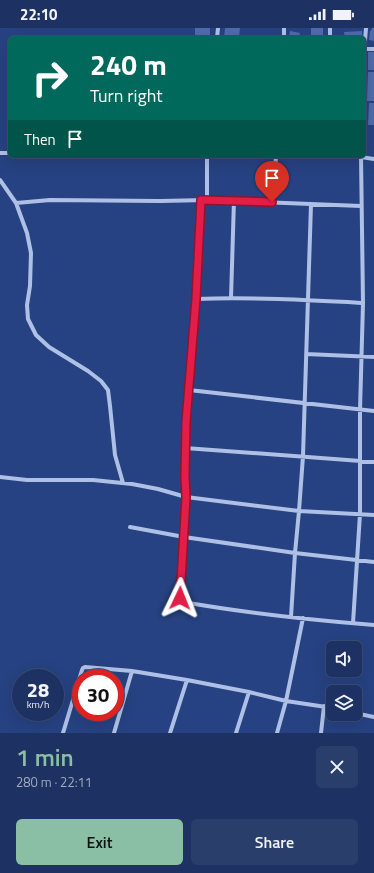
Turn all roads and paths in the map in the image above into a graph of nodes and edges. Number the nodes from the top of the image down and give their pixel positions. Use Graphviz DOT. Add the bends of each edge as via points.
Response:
graph roads {
  1 [pos="207,158"];
  2 [pos="276,158"];
  3 [pos="360,158"];
  4 [pos="0,180"];
  5 [pos="201,200"];
  6 [pos="207,200"];
  7 [pos="234,200"];
  8 [pos="272,202"];
  9 [pos="16,203"];
  10 [pos="311,204"];
  11 [pos="362,206"];
  12 [pos="231,298"];
  13 [pos="196,299"];
  14 [pos="308,300"];
  15 [pos="363,303"];
  16 [pos="306,354"];
  17 [pos="362,357"];
  18 [pos="374,357"];
  19 [pos="189,390"];
  20 [pos="305,403"];
  21 [pos="360,410"];
  22 [pos="374,411"];
  23 [pos="185,448"];
  24 [pos="303,456"];
  25 [pos="360,460"];
  26 [pos="374,462"];
  27 [pos="0,477"];
  28 [pos="123,483"];
  29 [pos="186,497"];
  30 [pos="299,511"];
  31 [pos="360,514"];
  32 [pos="374,515"];
  33 [pos="130,527"];
  34 [pos="184,537"];
  35 [pos="295,553"];
  36 [pos="357,560"];
  37 [pos="374,562"];
  38 [pos="291,617"];
  39 [pos="303,618"];
  40 [pos="353,623"];
  41 [pos="374,625"];
  42 [pos="132,671"];
  43 [pos="187,680"];
  44 [pos="249,692"];
  45 [pos="286,701"];
  46 [pos="324,706"];
  47 [pos="362,714"];
  48 [pos="374,717"];
  49 [pos="63,733"];
  50 [pos="114,733"];
  51 [pos="170,733"];
  52 [pos="236,733"];
  53 [pos="277,733"];
  54 [pos="321,733"];
  1 -- 6 [label="street"];
  2 -- 8 [label="street"];
  3 -- 11 [label="street"];
  4 -- 9 [label="street"];
  5 -- 6 [label="street"];
  5 -- 9 [label="street" via="50,200"];
  5 -- 13 [label="street"];
  6 -- 7 [label="street"];
  7 -- 8 [label="street"];
  7 -- 12 [label="street"];
  8 -- 10 [label="street"];
  9 -- 28 [label="street" via="32,253 28,319 36,334 48,347 88,371 108,390 114,455"];
  10 -- 11 [label="street"];
  10 -- 14 [label="street"];
  11 -- 15 [label="street"];
  12 -- 13 [label="street"];
  12 -- 14 [label="street"];
  13 -- 19 [label="street"];
  14 -- 15 [label="street"];
  14 -- 16 [label="street"];
  15 -- 17 [label="street"];
  16 -- 17 [label="street"];
  16 -- 20 [label="street"];
  17 -- 18 [label="street"];
  17 -- 21 [label="street"];
  19 -- 20 [label="street"];
  19 -- 23 [label="street"];
  20 -- 21 [label="street"];
  20 -- 24 [label="street"];
  21 -- 22 [label="street"];
  21 -- 25 [label="street"];
  23 -- 24 [label="street"];
  23 -- 29 [label="street"];
  24 -- 25 [label="street"];
  24 -- 30 [label="street"];
  25 -- 26 [label="street"];
  25 -- 31 [label="street"];
  27 -- 28 [label="street"];
  28 -- 29 [label="street"];
  29 -- 30 [label="street"];
  29 -- 34 [label="street"];
  30 -- 31 [label="street"];
  30 -- 35 [label="street"];
  31 -- 32 [label="street"];
  31 -- 36 [label="street"];
  33 -- 34 [label="street"];
  34 -- 35 [label="street"];
  34 -- 38 [label="street" via="180,584 182,601 228,610"];
  35 -- 36 [label="street"];
  35 -- 38 [label="street"];
  36 -- 37 [label="street"];
  36 -- 40 [label="street"];
  38 -- 39 [label="street"];
  39 -- 40 [label="street"];
  39 -- 45 [label="street"];
  40 -- 41 [label="street"];
  42 -- 43 [label="street"];
  42 -- 49 [label="street" via="84,667"];
  42 -- 50 [label="street"];
  43 -- 44 [label="street"];
  43 -- 51 [label="street"];
  44 -- 45 [label="street"];
  44 -- 52 [label="street"];
  45 -- 46 [label="street"];
  45 -- 53 [label="street"];
  46 -- 54 [label="street"];
  47 -- 48 [label="street"];
}
